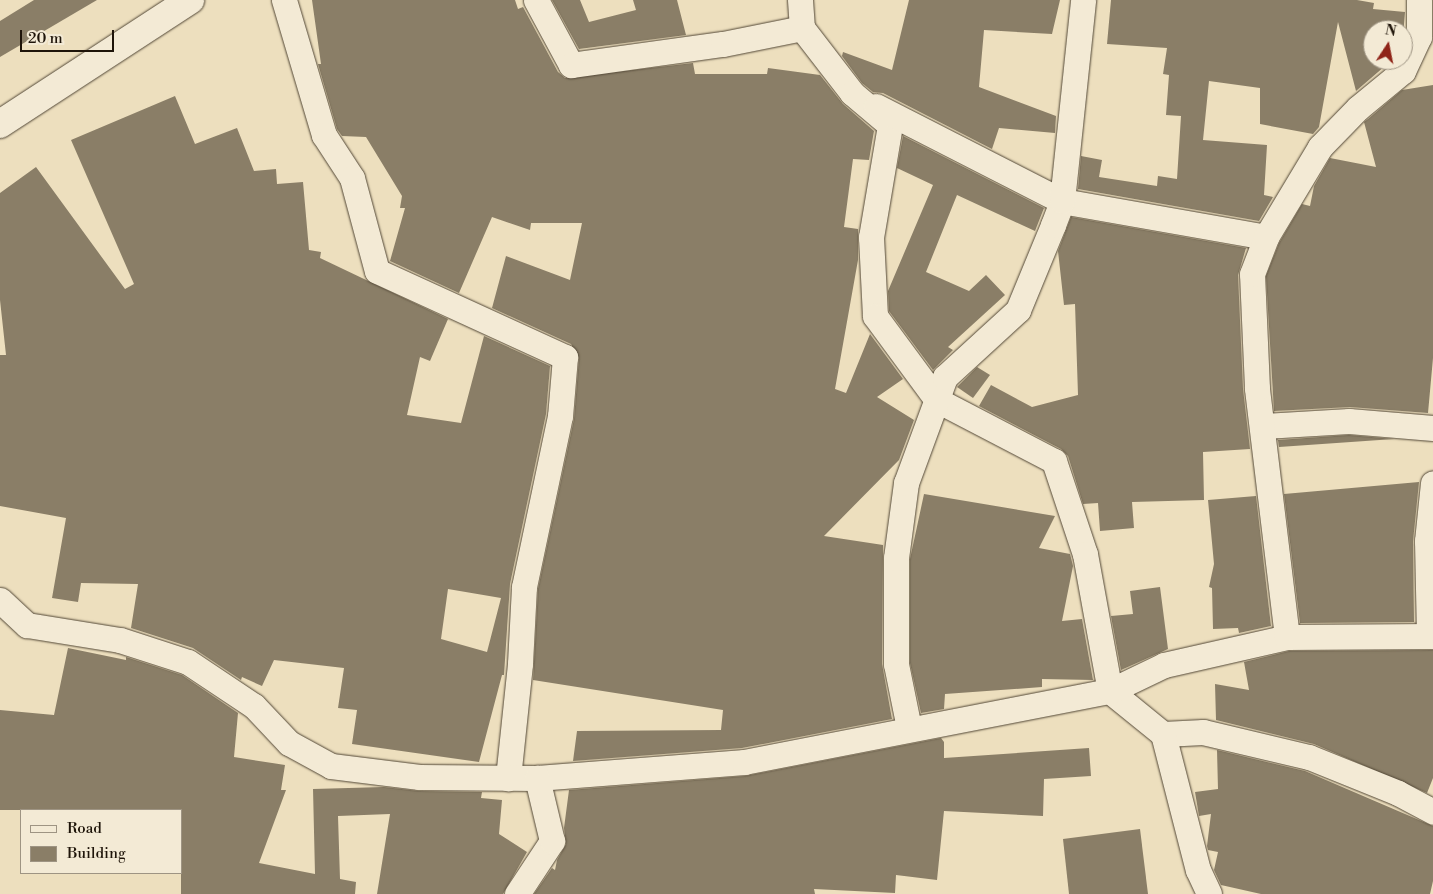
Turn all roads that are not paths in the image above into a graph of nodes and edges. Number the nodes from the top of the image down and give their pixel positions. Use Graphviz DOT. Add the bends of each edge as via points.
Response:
graph roads {
  1 [pos="190,0"];
  2 [pos="284,0"];
  3 [pos="536,0"];
  4 [pos="800,0"];
  5 [pos="1084,0"];
  6 [pos="1419,0"];
  7 [pos="802,28"];
  8 [pos="1426,38"];
  9 [pos="852,93"];
  10 [pos="0,124"];
  11 [pos="1062,201"];
  12 [pos="1266,237"];
  13 [pos="937,400"];
  14 [pos="1264,426"];
  15 [pos="1433,428"];
  16 [pos="1433,483"];
  17 [pos="0,600"];
  18 [pos="1431,636"];
  19 [pos="1287,637"];
  20 [pos="1110,691"];
  21 [pos="909,728"];
  22 [pos="1164,734"];
  23 [pos="508,778"];
  24 [pos="537,778"];
  25 [pos="1433,812"];
  26 [pos="517,894"];
  27 [pos="1209,894"];
  1 -- 10 [label="street"];
  2 -- 23 [label="street" via="324,135 352,178 377,271 565,357 560,416 524,587"];
  3 -- 7 [label="street" via="571,65 723,44"];
  4 -- 7 [label="street"];
  5 -- 11 [label="street"];
  6 -- 8 [label="street"];
  7 -- 9 [label="street"];
  8 -- 12 [label="street" via="1403,71 1358,108 1320,147"];
  9 -- 11 [label="street"];
  9 -- 13 [label="street" via="890,125 871,237 875,316"];
  11 -- 12 [label="street"];
  11 -- 13 [label="street" via="1018,310 945,377"];
  12 -- 14 [label="street" via="1252,274 1257,388"];
  13 -- 20 [label="street" via="1054,461 1085,554"];
  13 -- 21 [label="street" via="906,483 896,558 896,664"];
  14 -- 15 [label="street" via="1349,421"];
  14 -- 19 [label="street"];
  16 -- 18 [label="street" via="1427,541"];
  17 -- 23 [label="street" via="27,625 120,640 188,662 254,706 289,743 331,766 420,777"];
  18 -- 19 [label="street"];
  19 -- 20 [label="street" via="1164,665"];
  20 -- 21 [label="street"];
  20 -- 22 [label="street"];
  21 -- 24 [label="street" via="744,762"];
  22 -- 25 [label="street" via="1203,732 1309,757 1398,792"];
  22 -- 27 [label="street" via="1198,870"];
  23 -- 24 [label="street"];
  24 -- 26 [label="street" via="552,841"];
}
